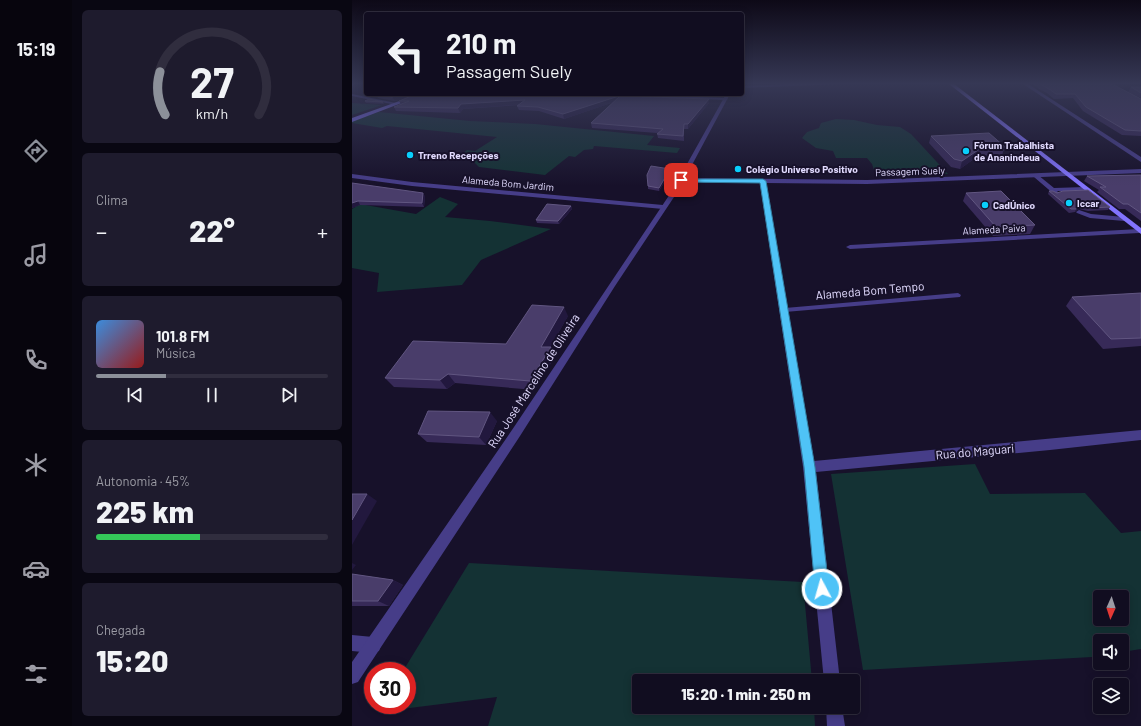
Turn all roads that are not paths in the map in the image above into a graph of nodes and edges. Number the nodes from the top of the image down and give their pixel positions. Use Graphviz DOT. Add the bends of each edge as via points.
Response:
graph roads {
  1 [pos="715,118"];
  2 [pos="995,118"];
  3 [pos="1077,118"];
  4 [pos="1141,160"];
  5 [pos="1141,171"];
  6 [pos="1067,174"];
  7 [pos="352,176"];
  8 [pos="1036,176"];
  9 [pos="681,180"];
  10 [pos="763,181"];
  11 [pos="1085,189"];
  12 [pos="663,207"];
  13 [pos="1079,212"];
  14 [pos="1124,219"];
  15 [pos="1140,231"];
  16 [pos="850,247"];
  17 [pos="958,295"];
  18 [pos="785,310"];
  19 [pos="1141,435"];
  20 [pos="809,467"];
  21 [pos="352,643"];
  22 [pos="373,645"];
  23 [pos="831,674"];
  24 [pos="352,676"];
  25 [pos="835,714"];
  26 [pos="836,726"];
  1 -- 9 [label="street, Rua José Marcelino de Oliveira"];
  2 -- 6 [label="main road"];
  3 -- 4 [label="street"];
  5 -- 6 [label="street, Passagem Suely"];
  6 -- 8 [label="street, Passagem Suely"];
  6 -- 11 [label="main road"];
  7 -- 12 [label="street, Alameda Bom Jardim" via="412,184"];
  8 -- 10 [label="street, Passagem Suely" via="867,182"];
  8 -- 11 [label="lane" via="1055,192"];
  9 -- 10 [label="street, Passagem Suely"];
  9 -- 12 [label="street, Rua José Marcelino de Oliveira"];
  10 -- 18 [label="street" via="774,258"];
  11 -- 14 [label="main road"];
  12 -- 22 [label="street, Rua José Marcelino de Oliveira" via="516,433"];
  13 -- 14 [label="lane" via="1090,216"];
  14 -- 15 [label="main road"];
  15 -- 16 [label="street, Alameda Paiva"];
  17 -- 18 [label="lane, Alameda Bom Tempo"];
  18 -- 20 [label="street"];
  19 -- 20 [label="street, Rua do Maguari"];
  20 -- 23 [label="street"];
  21 -- 22 [label="street"];
  22 -- 24 [label="street, Rua José Marcelino de Oliveira"];
  25 -- 26 [label="street"];
}
